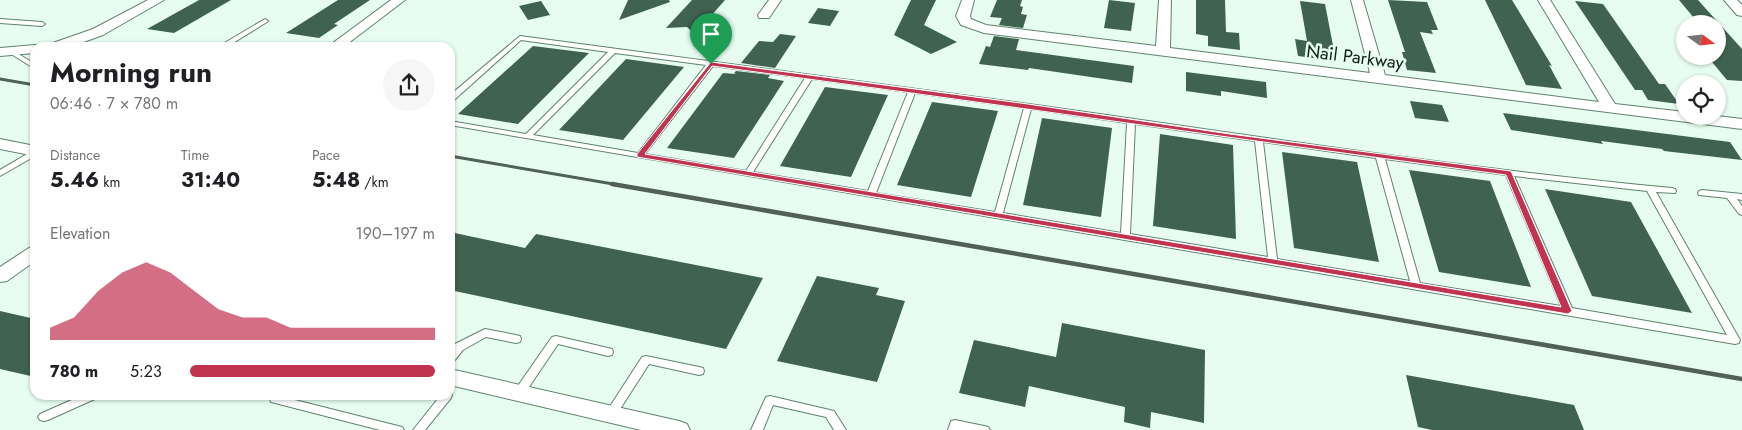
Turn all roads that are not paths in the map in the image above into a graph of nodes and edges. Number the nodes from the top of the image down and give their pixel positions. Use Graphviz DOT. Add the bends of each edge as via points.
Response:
graph roads {
  1 [pos="158,0"];
  2 [pos="399,0"];
  3 [pos="775,0"];
  4 [pos="968,0"];
  5 [pos="1165,0"];
  6 [pos="1356,0"];
  7 [pos="1544,0"];
  8 [pos="1730,0"];
  9 [pos="1742,12"];
  10 [pos="764,15"];
  11 [pos="0,21"];
  12 [pos="265,21"];
  13 [pos="42,24"];
  14 [pos="69,42"];
  15 [pos="229,42"];
  16 [pos="341,42"];
  17 [pos="30,50"];
  18 [pos="613,51"];
  19 [pos="5,52"];
  20 [pos="1163,52"];
  21 [pos="30,64"];
  22 [pos="711,64"];
  23 [pos="809,78"];
  24 [pos="1379,79"];
  25 [pos="912,91"];
  26 [pos="455,96"];
  27 [pos="1028,106"];
  28 [pos="1610,108"];
  29 [pos="1131,121"];
  30 [pos="455,124"];
  31 [pos="1742,124"];
  32 [pos="528,136"];
  33 [pos="1259,140"];
  34 [pos="0,144"];
  35 [pos="30,151"];
  36 [pos="30,155"];
  37 [pos="640,155"];
  38 [pos="1380,156"];
  39 [pos="1509,173"];
  40 [pos="0,174"];
  41 [pos="748,174"];
  42 [pos="1650,189"];
  43 [pos="1672,191"];
  44 [pos="1702,193"];
  45 [pos="871,195"];
  46 [pos="1730,196"];
  47 [pos="1742,197"];
  48 [pos="1742,212"];
  49 [pos="998,216"];
  50 [pos="1125,237"];
  51 [pos="30,255"];
  52 [pos="1273,261"];
  53 [pos="0,276"];
  54 [pos="1416,284"];
  55 [pos="1568,311"];
  56 [pos="516,339"];
  57 [pos="455,352"];
  58 [pos="608,352"];
  59 [pos="699,371"];
  60 [pos="455,385"];
  61 [pos="518,393"];
  62 [pos="82,400"];
  63 [pos="279,400"];
  64 [pos="440,400"];
  65 [pos="611,414"];
  66 [pos="44,417"];
  67 [pos="639,426"];
  68 [pos="398,430"];
  69 [pos="419,430"];
  70 [pos="679,430"];
  71 [pos="757,430"];
  72 [pos="840,430"];
  73 [pos="954,430"];
  74 [pos="984,430"];
  1 -- 14 [label="street" via="98,32"];
  2 -- 16 [label="street"];
  3 -- 10 [label="street"];
  4 -- 20 [label="street, Nail Parkway" via="963,16 966,22 984,29"];
  5 -- 20 [label="street"];
  6 -- 24 [label="street"];
  7 -- 28 [label="street"];
  8 -- 9 [label="street"];
  11 -- 13 [label="lane"];
  12 -- 15 [label="lane"];
  17 -- 19 [label="street"];
  18 -- 22 [label="lane"];
  18 -- 26 [label="lane" via="520,38"];
  18 -- 32 [label="lane"];
  19 -- 21 [label="lane"];
  20 -- 24 [label="street, Nail Parkway"];
  22 -- 23 [label="lane"];
  22 -- 37 [label="lane"];
  23 -- 25 [label="lane"];
  23 -- 41 [label="lane"];
  24 -- 28 [label="street, Nail Parkway"];
  25 -- 27 [label="lane"];
  25 -- 45 [label="lane"];
  27 -- 29 [label="lane"];
  27 -- 49 [label="lane"];
  28 -- 31 [label="street, Nail Parkway"];
  29 -- 33 [label="lane"];
  29 -- 50 [label="lane"];
  30 -- 32 [label="lane"];
  32 -- 37 [label="lane"];
  33 -- 38 [label="lane"];
  33 -- 52 [label="lane"];
  34 -- 35 [label="street"];
  36 -- 40 [label="lane"];
  37 -- 41 [label="lane"];
  38 -- 39 [label="lane"];
  38 -- 54 [label="lane"];
  39 -- 42 [label="lane"];
  39 -- 55 [label="lane"];
  41 -- 45 [label="lane"];
  42 -- 43 [label="lane"];
  42 -- 55 [label="lane" via="1735,340"];
  44 -- 46 [label="lane"];
  45 -- 49 [label="lane"];
  46 -- 47 [label="lane"];
  46 -- 48 [label="lane"];
  49 -- 50 [label="lane"];
  50 -- 52 [label="lane"];
  51 -- 53 [label="street"];
  52 -- 54 [label="lane"];
  54 -- 55 [label="lane"];
  56 -- 57 [label="lane" via="485,333"];
  58 -- 61 [label="lane" via="556,340"];
  59 -- 65 [label="lane" via="646,360"];
  60 -- 61 [label="street"];
  61 -- 65 [label="street"];
  62 -- 66 [label="lane"];
  63 -- 68 [label="lane"];
  64 -- 69 [label="lane"];
  65 -- 67 [label="street"];
  67 -- 70 [label="street"];
  71 -- 72 [label="lane" via="770,400 830,414"];
  73 -- 74 [label="lane" via="955,424"];
}
